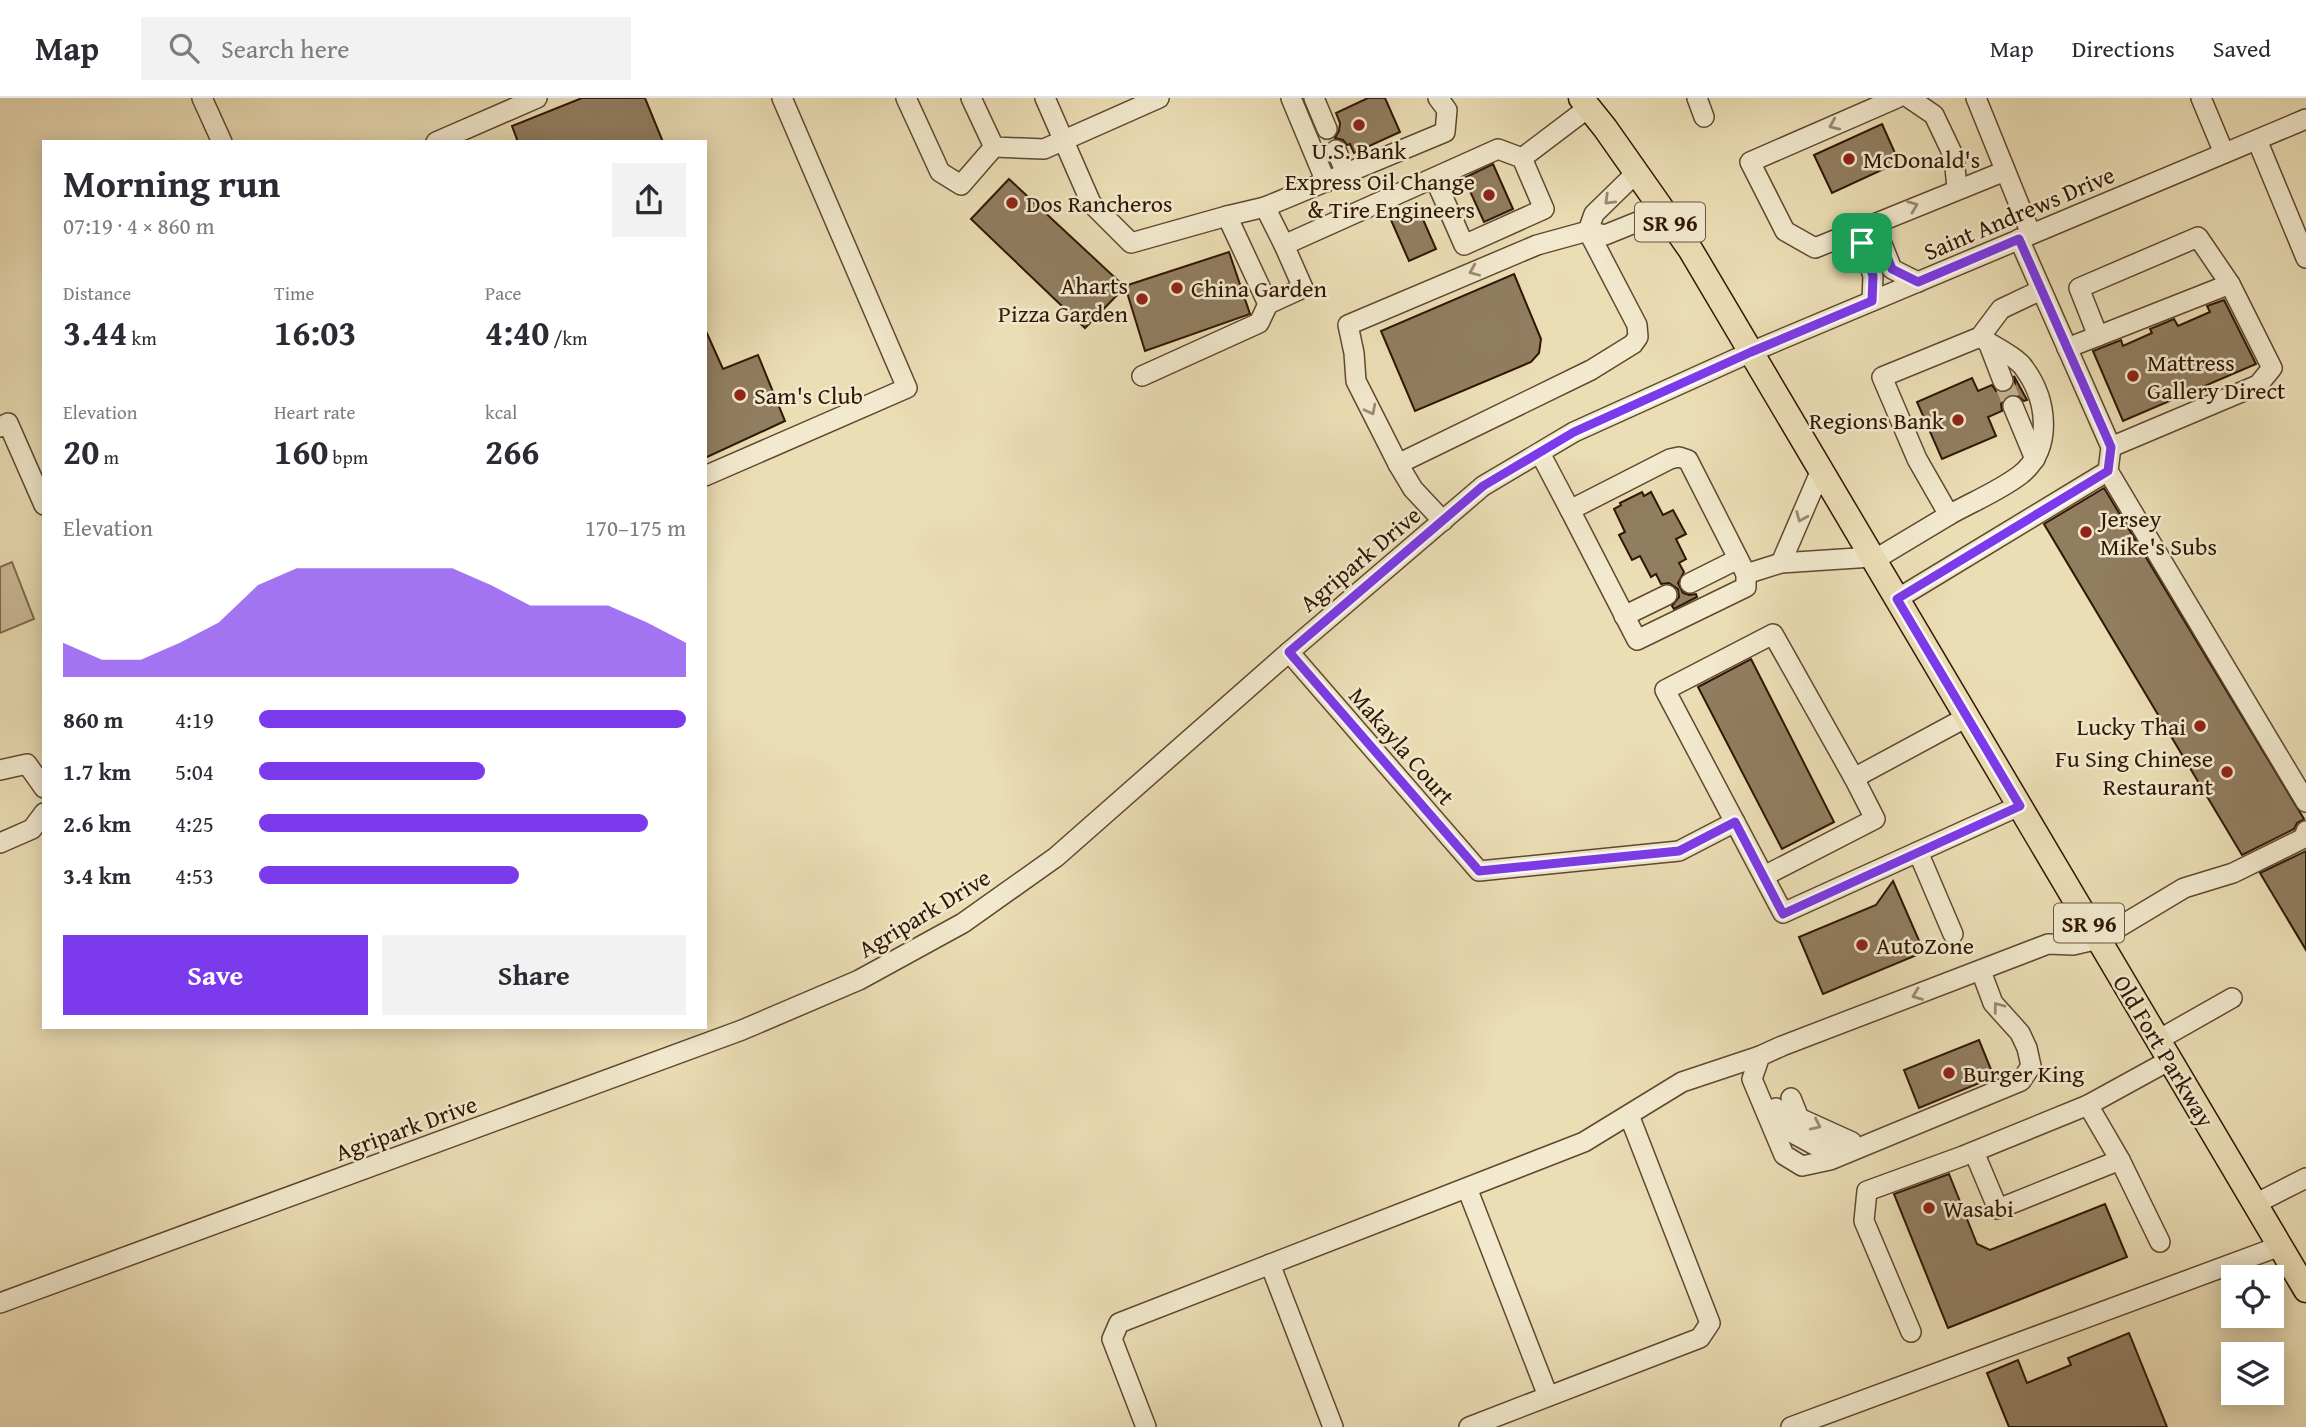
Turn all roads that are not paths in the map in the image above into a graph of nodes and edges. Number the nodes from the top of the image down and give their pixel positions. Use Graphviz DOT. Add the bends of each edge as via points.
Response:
graph roads {
  1 [pos="202,98"];
  2 [pos="537,98"];
  3 [pos="782,98"];
  4 [pos="906,98"];
  5 [pos="971,98"];
  6 [pos="1045,98"];
  7 [pos="1158,98"];
  8 [pos="1291,98"];
  9 [pos="1314,98"];
  10 [pos="1438,98"];
  11 [pos="1697,98"];
  12 [pos="1897,98"];
  13 [pos="1909,98"];
  14 [pos="1976,98"];
  15 [pos="2201,98"];
  16 [pos="1584,103"];
  17 [pos="1704,117"];
  18 [pos="2306,119"];
  19 [pos="1327,129"];
  20 [pos="2257,139"];
  21 [pos="221,140"];
  22 [pos="441,140"];
  23 [pos="1064,140"];
  24 [pos="995,147"];
  25 [pos="1336,150"];
  26 [pos="2224,153"];
  27 [pos="1522,158"];
  28 [pos="2005,171"];
  29 [pos="1346,173"];
  30 [pos="1636,173"];
  31 [pos="1435,179"];
  32 [pos="1326,182"];
  33 [pos="1957,188"];
  34 [pos="1265,207"];
  35 [pos="1662,212"];
  36 [pos="2298,214"];
  37 [pos="1227,216"];
  38 [pos="1869,225"];
  39 [pos="1588,231"];
  40 [pos="2025,237"];
  41 [pos="1284,245"];
  42 [pos="2306,258"];
  43 [pos="1918,282"];
  44 [pos="2230,284"];
  45 [pos="2041,290"];
  46 [pos="1872,301"];
  47 [pos="1269,303"];
  48 [pos="2098,336"];
  49 [pos="1984,340"];
  50 [pos="2067,348"];
  51 [pos="1751,352"];
  52 [pos="1142,376"];
  53 [pos="2003,381"];
  54 [pos="2014,406"];
  55 [pos="0,427"];
  56 [pos="2111,447"];
  57 [pos="1540,453"];
  58 [pos="2035,459"];
  59 [pos="1398,464"];
  60 [pos="1821,470"];
  61 [pos="2108,471"];
  62 [pos="707,475"];
  63 [pos="42,500"];
  64 [pos="1570,510"];
  65 [pos="1949,515"];
  66 [pos="1443,521"];
  67 [pos="1873,558"];
  68 [pos="1781,563"];
  69 [pos="1742,566"];
  70 [pos="1690,583"];
  71 [pos="1667,595"];
  72 [pos="1897,599"];
  73 [pos="1624,616"];
  74 [pos="1289,652"];
  75 [pos="1967,717"];
  76 [pos="0,770"];
  77 [pos="1854,778"];
  78 [pos="42,785"];
  79 [pos="2306,802"];
  80 [pos="2020,806"];
  81 [pos="42,816"];
  82 [pos="1735,822"];
  83 [pos="2306,831"];
  84 [pos="0,843"];
  85 [pos="1918,852"];
  86 [pos="1764,876"];
  87 [pos="1953,934"];
  88 [pos="2099,939"];
  89 [pos="1981,971"];
  90 [pos="2232,998"];
  91 [pos="2024,1042"];
  92 [pos="2164,1050"];
  93 [pos="1760,1056"];
  94 [pos="1783,1101"];
  95 [pos="2088,1105"];
  96 [pos="1629,1115"];
  97 [pos="1974,1152"];
  98 [pos="2120,1160"];
  99 [pos="2306,1178"];
  100 [pos="1467,1188"];
  101 [pos="2255,1204"];
  102 [pos="2160,1242"];
  103 [pos="2280,1246"];
  104 [pos="1270,1264"];
  105 [pos="2306,1290"];
  106 [pos="0,1303"];
  107 [pos="1910,1332"];
  108 [pos="1549,1396"];
  109 [pos="1146,1427"];
  110 [pos="1333,1427"];
  111 [pos="1469,1427"];
  112 [pos="1791,1427"];
  1 -- 21 [label="street"];
  2 -- 22 [label="street"];
  3 -- 62 [label="street" via="907,388"];
  4 -- 24 [label="street" via="940,172 961,185"];
  5 -- 24 [label="street"];
  6 -- 23 [label="street"];
  7 -- 23 [label="street"];
  8 -- 32 [label="street"];
  9 -- 19 [label="street"];
  10 -- 29 [label="street" via="1447,110 1446,132"];
  11 -- 17 [label="street"];
  12 -- 38 [label="street, one-way" via="1750,162 1785,231 1815,248"];
  13 -- 33 [label="street" via="1934,115 1954,157"];
  14 -- 28 [label="street"];
  15 -- 26 [label="street"];
  16 -- 27 [label="street"];
  16 -- 30 [label="main road, Old Fort Parkway / SR 96"];
  18 -- 20 [label="street, Saint Andrews Drive"];
  20 -- 26 [label="street, Saint Andrews Drive"];
  20 -- 36 [label="street"];
  23 -- 24 [label="street" via="1044,149"];
  23 -- 37 [label="street" via="1091,203 1131,243"];
  25 -- 29 [label="street"];
  26 -- 40 [label="street, Saint Andrews Drive"];
  27 -- 31 [label="street" via="1498,149"];
  27 -- 31 [label="street" via="1544,209 1464,245"];
  28 -- 33 [label="street"];
  28 -- 40 [label="street"];
  29 -- 32 [label="street"];
  30 -- 35 [label="main road, Old Fort Parkway / SR 96"];
  30 -- 39 [label="street, one-way" via="1594,214"];
  31 -- 41 [label="street"];
  32 -- 34 [label="street"];
  38 -- 33 [label="street, one-way"];
  34 -- 37 [label="street"];
  34 -- 41 [label="street"];
  35 -- 39 [label="street" via="1605,235"];
  35 -- 51 [label="main road, Old Fort Parkway / SR 96" via="1690,249"];
  36 -- 42 [label="street"];
  37 -- 47 [label="street"];
  38 -- 43 [label="street" via="1892,269"];
  38 -- 46 [label="street" via="1862,243 1873,276"];
  39 -- 59 [label="street" via="1637,325 1633,344 1591,370"];
  39 -- 59 [label="street, one-way" via="1537,245 1348,325 1356,381"];
  40 -- 43 [label="street, Saint Andrews Drive"];
  40 -- 45 [label="street"];
  41 -- 47 [label="street" via="1303,288"];
  43 -- 46 [label="street, Saint Andrews Drive"];
  44 -- 48 [label="street"];
  44 -- 48 [label="street" via="2198,237 2079,288"];
  44 -- 56 [label="street" via="2272,368 2258,385"];
  45 -- 49 [label="street" via="2001,309"];
  45 -- 50 [label="street"];
  46 -- 51 [label="street, Saint Andrews Drive"];
  47 -- 52 [label="street" via="1259,323"];
  48 -- 50 [label="street"];
  49 -- 53 [label="street"];
  49 -- 58 [label="street" via="2023,365 2042,402 2044,431"];
  49 -- 65 [label="street" via="1882,377 1917,459"];
  50 -- 56 [label="street"];
  51 -- 57 [label="street, Agripark Drive" via="1574,432"];
  51 -- 60 [label="main road, Old Fort Parkway / SR 96"];
  54 -- 58 [label="street"];
  55 -- 63 [label="street" via="8,423"];
  56 -- 61 [label="street"];
  57 -- 64 [label="street"];
  57 -- 66 [label="street, Agripark Drive" via="1483,486"];
  58 -- 65 [label="street" via="2020,475"];
  59 -- 66 [label="street" via="1413,489"];
  60 -- 67 [label="main road, Old Fort Parkway / SR 96"];
  60 -- 68 [label="street, one-way"];
  61 -- 72 [label="street"];
  61 -- 79 [label="street"];
  64 -- 69 [label="street" via="1679,457 1688,460"];
  64 -- 73 [label="street"];
  65 -- 67 [label="street"];
  66 -- 74 [label="street, Agripark Drive"];
  67 -- 68 [label="street"];
  67 -- 72 [label="main road, Old Fort Parkway / SR 96"];
  68 -- 69 [label="street"];
  69 -- 70 [label="street"];
  69 -- 73 [label="street" via="1746,587 1637,640"];
  71 -- 73 [label="street"];
  72 -- 75 [label="main road, Old Fort Parkway / SR 96"];
  74 -- 82 [label="street, Makayla Court" via="1479,871 1679,851"];
  74 -- 106 [label="street, Agripark Drive" via="1056,856 962,923 859,980 742,1030"];
  75 -- 77 [label="street"];
  75 -- 80 [label="main road, Old Fort Parkway / SR 96"];
  76 -- 78 [label="street" via="27,764"];
  77 -- 82 [label="street" via="1773,634 1665,690"];
  77 -- 86 [label="street" via="1875,819"];
  80 -- 85 [label="street"];
  80 -- 88 [label="main road, Old Fort Parkway / SR 96"];
  81 -- 84 [label="street" via="33,829"];
  82 -- 86 [label="street"];
  83 -- 88 [label="street" via="2304,838 2233,873 2185,888"];
  85 -- 86 [label="street" via="1783,914"];
  85 -- 87 [label="street"];
  88 -- 89 [label="street" via="2048,944"];
  88 -- 92 [label="main road, Old Fort Parkway / SR 96"];
  91 -- 89 [label="street, one-way" via="1993,1003"];
  89 -- 93 [label="street, one-way"];
  90 -- 92 [label="street"];
  91 -- 93 [label="street" via="2031,1066 2021,1082 1879,1142 1802,1166 1784,1155 1759,1099 1752,1079"];
  94 -- 91 [label="street, one-way" via="1785,1129 1833,1150 2014,1076"];
  92 -- 95 [label="street"];
  92 -- 101 [label="main road, Old Fort Parkway / SR 96"];
  93 -- 96 [label="street" via="1682,1082"];
  95 -- 97 [label="street"];
  95 -- 98 [label="street"];
  96 -- 100 [label="street" via="1584,1142"];
  96 -- 108 [label="street" via="1710,1323 1700,1338"];
  97 -- 98 [label="street" via="1998,1209"];
  97 -- 107 [label="street" via="1867,1191 1864,1221"];
  98 -- 102 [label="street"];
  99 -- 101 [label="street"];
  100 -- 104 [label="street"];
  100 -- 108 [label="street"];
  101 -- 103 [label="main road, Old Fort Parkway / SR 96"];
  103 -- 105 [label="main road, Old Fort Parkway / SR 96"];
  103 -- 112 [label="street"];
  104 -- 109 [label="street" via="1119,1323 1112,1339"];
  104 -- 110 [label="street"];
  108 -- 111 [label="street"];
}
